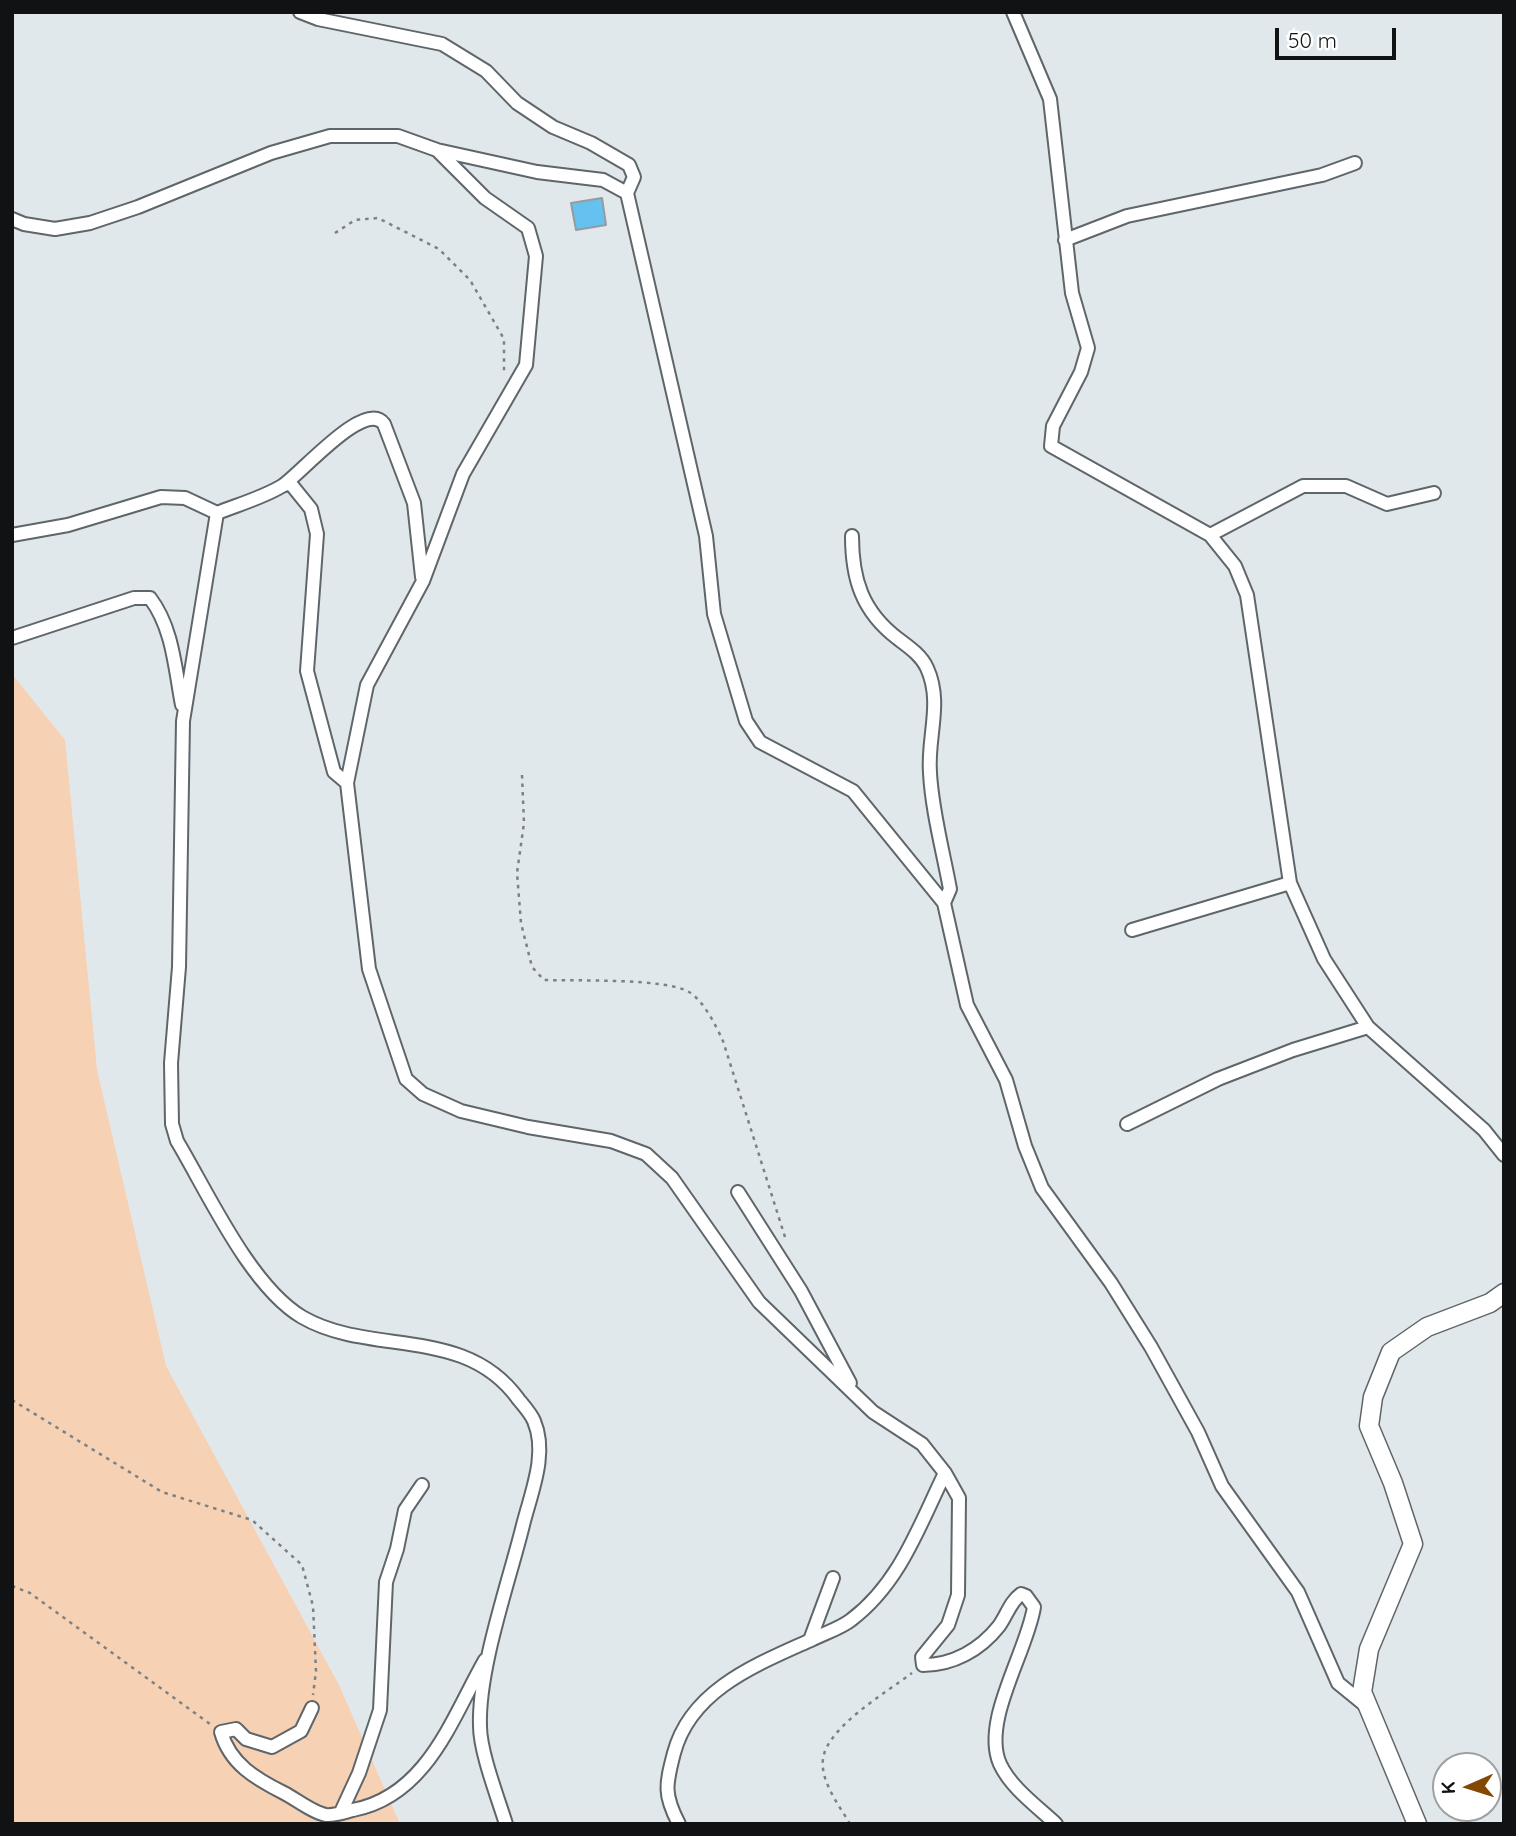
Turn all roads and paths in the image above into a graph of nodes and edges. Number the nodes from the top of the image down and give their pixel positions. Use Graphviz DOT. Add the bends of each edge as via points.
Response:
graph roads {
  1 [pos="300,12"];
  2 [pos="1013,12"];
  3 [pos="437,150"];
  4 [pos="1354,163"];
  5 [pos="626,193"];
  6 [pos="12,219"];
  7 [pos="335,233"];
  8 [pos="1065,240"];
  9 [pos="505,398"];
  10 [pos="282,486"];
  11 [pos="1434,493"];
  12 [pos="217,513"];
  13 [pos="12,535"];
  14 [pos="1210,535"];
  15 [pos="852,536"];
  16 [pos="423,581"];
  17 [pos="12,638"];
  18 [pos="184,716"];
  19 [pos="522,775"];
  20 [pos="347,783"];
  21 [pos="1290,883"];
  22 [pos="944,903"];
  23 [pos="1132,930"];
  24 [pos="1368,1027"];
  25 [pos="1127,1125"];
  26 [pos="1504,1156"];
  27 [pos="737,1192"];
  28 [pos="785,1238"];
  29 [pos="1504,1293"];
  30 [pos="857,1395"];
  31 [pos="12,1400"];
  32 [pos="946,1473"];
  33 [pos="422,1485"];
  34 [pos="833,1578"];
  35 [pos="12,1586"];
  36 [pos="810,1640"];
  37 [pos="492,1648"];
  38 [pos="923,1665"];
  39 [pos="1368,1707"];
  40 [pos="312,1708"];
  41 [pos="221,1732"];
  42 [pos="341,1812"];
  43 [pos="506,1824"];
  44 [pos="679,1824"];
  45 [pos="850,1824"];
  46 [pos="1056,1824"];
  47 [pos="1417,1824"];
  1 -- 5 [label="street" via="442,44 486,71 517,103 553,127 629,165 634,177"];
  2 -- 8 [label="street" via="1050,99"];
  3 -- 5 [label="street" via="537,172 603,180"];
  3 -- 6 [label="street" via="398,136 330,136 271,153 90,223 55,229"];
  3 -- 9 [label="street" via="485,198 528,228 536,256 526,365"];
  4 -- 8 [label="street" via="1322,175 1126,216"];
  5 -- 22 [label="street" via="706,536 714,614 746,721 760,741 853,790"];
  7 -- 9 [label="path" via="355,220 378,218 439,249 470,280 504,339"];
  8 -- 14 [label="street" via="1072,293 1088,348 1082,372 1053,426 1051,446"];
  9 -- 16 [label="street" via="463,474"];
  10 -- 12 [label="street"];
  10 -- 16 [label="street" via="353,425 368,417 381,420 414,503"];
  10 -- 20 [label="street" via="290,483 311,509 317,534 307,671 334,772"];
  11 -- 14 [label="street" via="1387,505 1346,486 1303,486"];
  12 -- 13 [label="street" via="185,498 161,497 68,525"];
  12 -- 18 [label="street"];
  14 -- 21 [label="street" via="1235,566 1247,595"];
  15 -- 22 [label="street" via="855,581 864,603 927,668 936,713 928,746 930,777 950,889"];
  16 -- 20 [label="street" via="367,685"];
  17 -- 18 [label="street" via="134,598 150,598 168,634"];
  18 -- 37 [label="street" via="179,967 171,1063 172,1124 177,1141 253,1268 277,1299 334,1331 426,1345 480,1364 506,1382 534,1421 540,1460"];
  19 -- 28 [label="path" via="524,823 517,873 521,923 532,967 544,980 660,985 690,992 723,1041"];
  20 -- 30 [label="street" via="369,969 406,1079 423,1094 461,1111 611,1140 646,1154 672,1178 759,1302"];
  21 -- 23 [label="street"];
  21 -- 24 [label="street" via="1324,959"];
  22 -- 39 [label="street" via="967,1005 1006,1080 1042,1188 1151,1347 1222,1486 1298,1592 1338,1683"];
  24 -- 25 [label="street" via="1218,1079"];
  24 -- 26 [label="street" via="1483,1130"];
  27 -- 30 [label="street" via="801,1291"];
  29 -- 39 [label="street" via="1427,1327 1391,1352 1373,1397 1369,1426 1413,1544 1369,1649 1362,1692"];
  30 -- 32 [label="street" via="873,1412 922,1444"];
  31 -- 40 [label="path" via="162,1492 253,1520 302,1565 313,1606 316,1671"];
  32 -- 36 [label="street" via="894,1578 850,1621"];
  32 -- 38 [label="street" via="959,1498 958,1595 948,1625 922,1657"];
  33 -- 42 [label="street" via="405,1510 386,1582 380,1710"];
  34 -- 36 [label="street"];
  35 -- 41 [label="path" via="30,1593"];
  36 -- 44 [label="street" via="712,1693 689,1717 679,1735 665,1786"];
  37 -- 42 [label="street" via="425,1766 391,1795"];
  37 -- 43 [label="street" via="480,1728"];
  38 -- 45 [label="path" via="834,1733 823,1759 827,1784"];
  38 -- 46 [label="street" via="945,1665 976,1648 999,1626 1014,1598 1026,1595 1034,1607 1030,1628 995,1735 1000,1764"];
  39 -- 47 [label="street"];
  40 -- 41 [label="street" via="301,1731 272,1747 246,1739 236,1729"];
  41 -- 42 [label="street" via="225,1746 250,1776 327,1815"];
}
